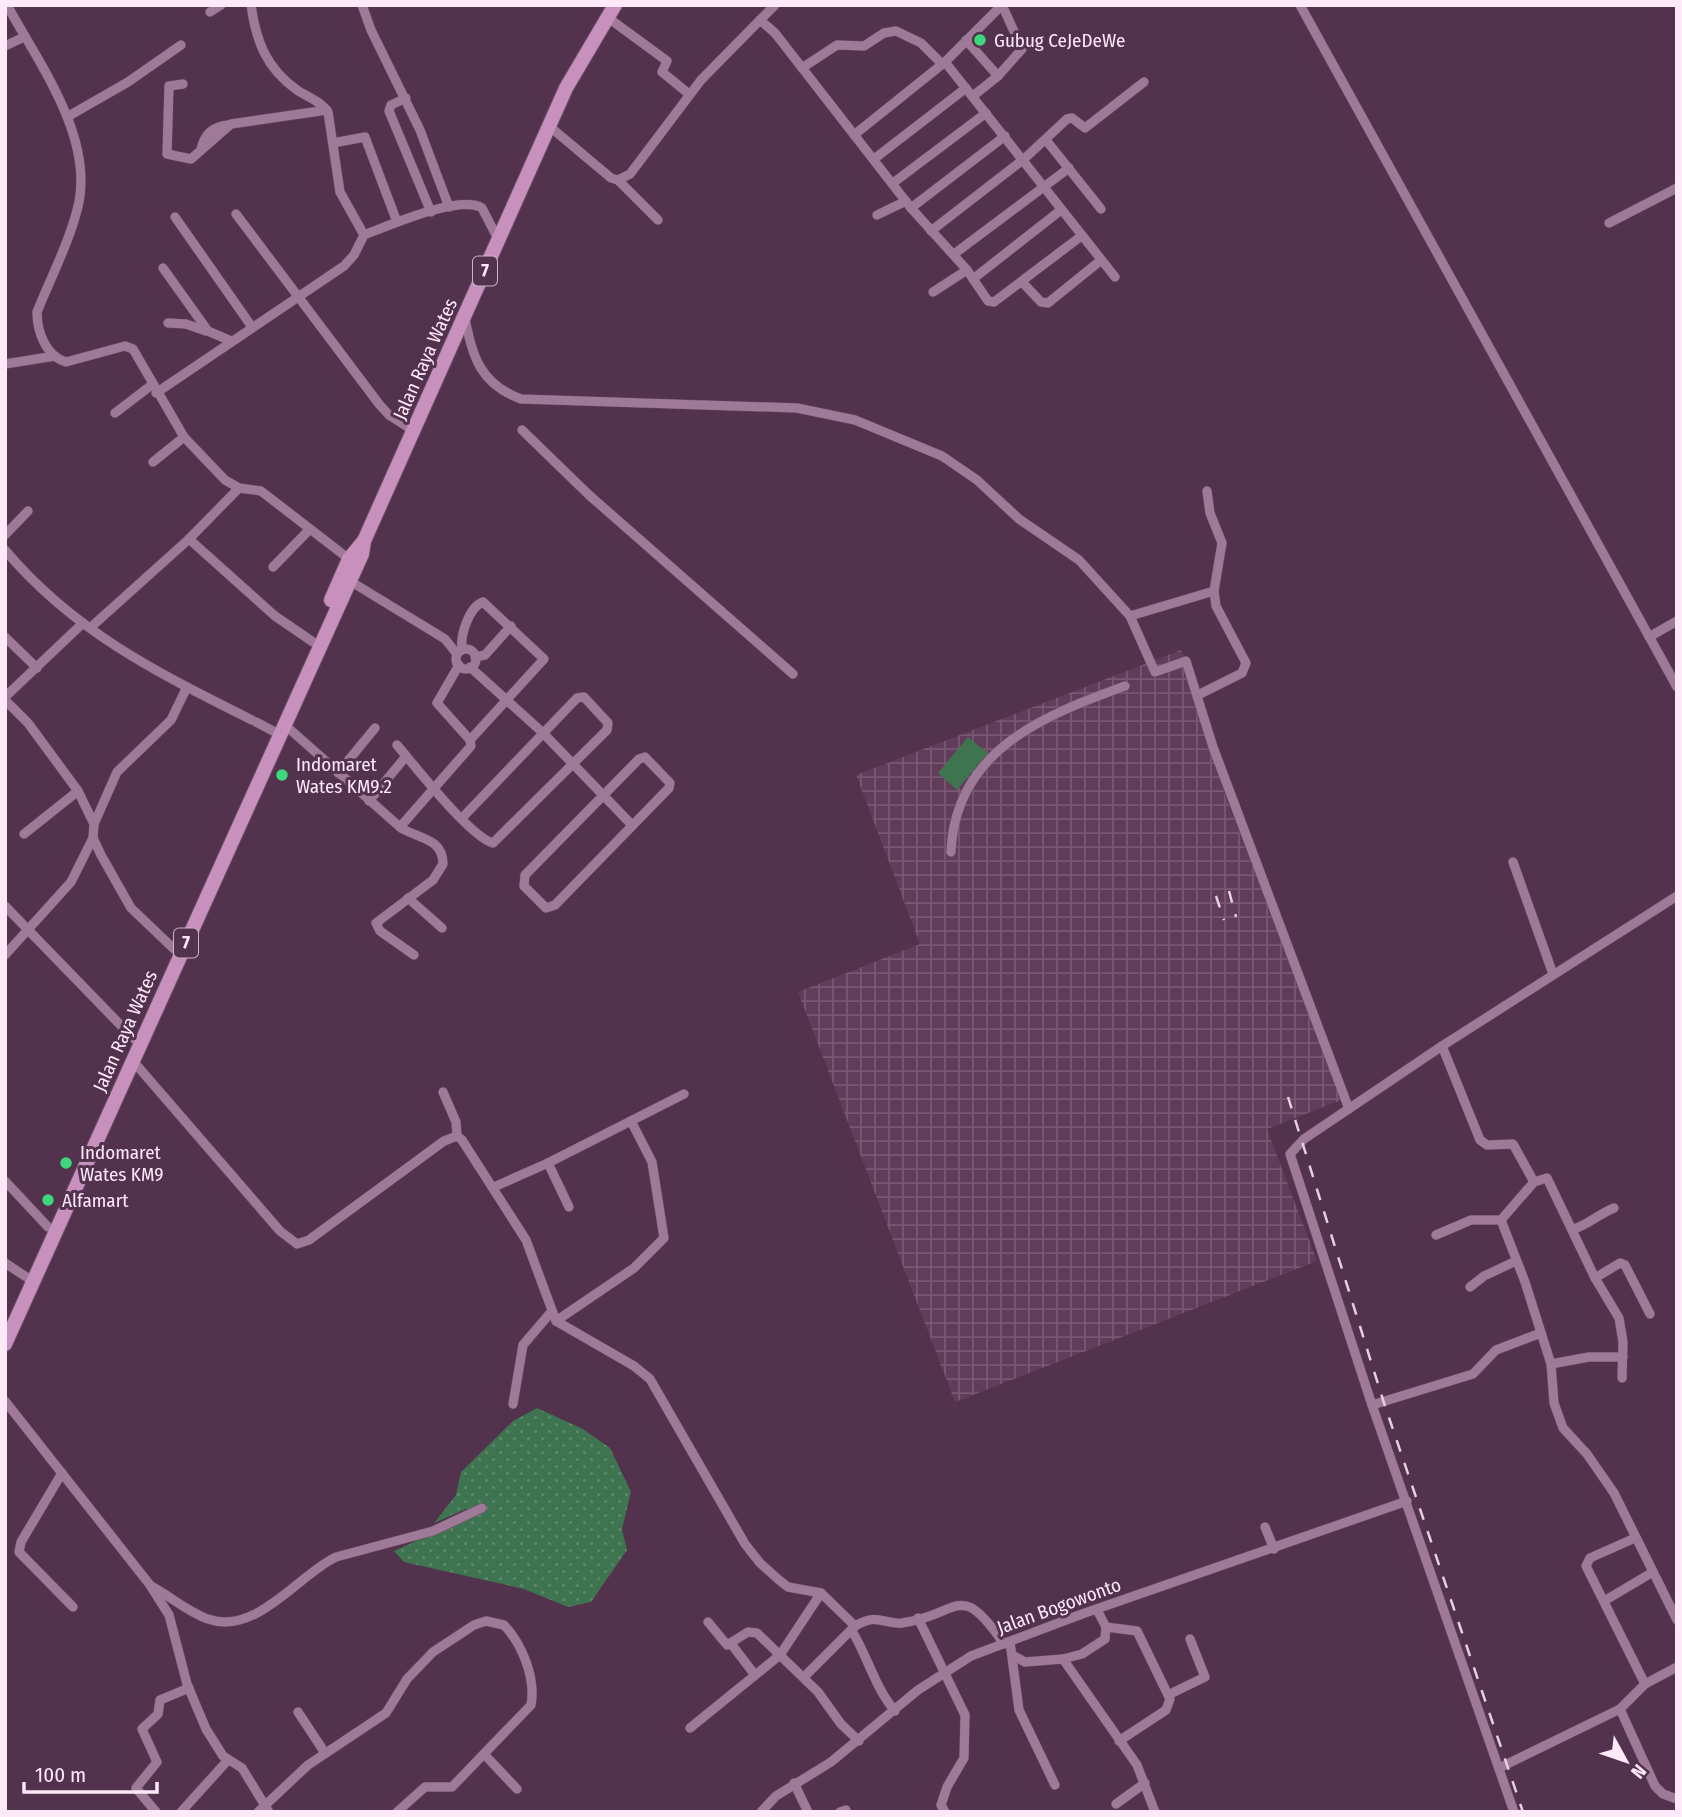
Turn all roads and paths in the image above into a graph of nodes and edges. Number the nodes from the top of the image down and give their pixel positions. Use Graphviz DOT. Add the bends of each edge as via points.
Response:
graph roads {
  1 [pos="6,5"];
  2 [pos="221,5"];
  3 [pos="251,5"];
  4 [pos="362,5"];
  5 [pos="775,5"];
  6 [pos="1300,5"];
  7 [pos="1002,6"];
  8 [pos="611,11"];
  9 [pos="210,12"];
  10 [pos="760,20"];
  11 [pos="24,37"];
  12 [pos="966,40"];
  13 [pos="181,45"];
  14 [pos="5,46"];
  15 [pos="944,63"];
  16 [pos="802,68"];
  17 [pos="998,76"];
  18 [pos="1143,82"];
  19 [pos="183,85"];
  20 [pos="966,88"];
  21 [pos="689,94"];
  22 [pos="973,96"];
  23 [pos="406,98"];
  24 [pos="327,110"];
  25 [pos="986,113"];
  26 [pos="67,117"];
  27 [pos="549,126"];
  28 [pos="854,135"];
  29 [pos="1005,136"];
  30 [pos="1046,140"];
  31 [pos="333,144"];
  32 [pos="874,159"];
  33 [pos="1024,159"];
  34 [pos="1069,168"];
  35 [pos="618,180"];
  36 [pos="893,183"];
  37 [pos="1044,187"];
  38 [pos="1677,188"];
  39 [pos="909,205"];
  40 [pos="449,206"];
  41 [pos="1101,209"];
  42 [pos="1061,210"];
  43 [pos="431,212"];
  44 [pos="236,214"];
  45 [pos="877,215"];
  46 [pos="175,217"];
  47 [pos="658,220"];
  48 [pos="397,222"];
  49 [pos="1609,222"];
  50 [pos="931,231"];
  51 [pos="364,235"];
  52 [pos="1080,237"];
  53 [pos="499,241"];
  54 [pos="954,254"];
  55 [pos="1100,261"];
  56 [pos="163,268"];
  57 [pos="967,270"];
  58 [pos="1115,277"];
  59 [pos="973,279"];
  60 [pos="1022,282"];
  61 [pos="933,292"];
  62 [pos="299,299"];
  63 [pos="464,317"];
  64 [pos="169,323"];
  65 [pos="252,327"];
  66 [pos="208,331"];
  67 [pos="231,341"];
  68 [pos="55,356"];
  69 [pos="5,364"];
  70 [pos="155,389"];
  71 [pos="116,413"];
  72 [pos="522,430"];
  73 [pos="414,431"];
  74 [pos="184,436"];
  75 [pos="153,462"];
  76 [pos="239,488"];
  77 [pos="1207,491"];
  78 [pos="28,511"];
  79 [pos="309,530"];
  80 [pos="5,534"];
  81 [pos="189,539"];
  82 [pos="364,541"];
  83 [pos="5,550"];
  84 [pos="349,559"];
  85 [pos="273,568"];
  86 [pos="350,581"];
  87 [pos="1214,591"];
  88 [pos="1130,616"];
  89 [pos="1677,621"];
  90 [pos="86,626"];
  91 [pos="511,626"];
  92 [pos="5,637"];
  93 [pos="1649,637"];
  94 [pos="313,642"];
  95 [pos="459,652"];
  96 [pos="475,657"];
  97 [pos="458,665"];
  98 [pos="470,667"];
  99 [pos="37,668"];
  100 [pos="793,674"];
  101 [pos="1125,686"];
  102 [pos="187,687"];
  103 [pos="1677,687"];
  104 [pos="1198,695"];
  105 [pos="5,699"];
  106 [pos="507,699"];
  107 [pos="279,728"];
  108 [pos="375,728"];
  109 [pos="541,732"];
  110 [pos="470,740"];
  111 [pos="397,745"];
  112 [pos="403,760"];
  113 [pos="573,766"];
  114 [pos="338,773"];
  115 [pos="433,787"];
  116 [pos="78,791"];
  117 [pos="603,796"];
  118 [pos="369,801"];
  119 [pos="462,818"];
  120 [pos="94,824"];
  121 [pos="632,825"];
  122 [pos="400,827"];
  123 [pos="24,834"];
  124 [pos="93,838"];
  125 [pos="951,852"];
  126 [pos="1514,862"];
  127 [pos="1677,895"];
  128 [pos="408,898"];
  129 [pos="5,906"];
  130 [pos="442,928"];
  131 [pos="26,929"];
  132 [pos="174,949"];
  133 [pos="5,955"];
  134 [pos="414,955"];
  135 [pos="1553,974"];
  136 [pos="134,1039"];
  137 [pos="1442,1046"];
  138 [pos="133,1061"];
  139 [pos="443,1092"];
  140 [pos="684,1094"];
  141 [pos="1347,1106"];
  142 [pos="631,1121"];
  143 [pos="457,1136"];
  144 [pos="548,1163"];
  145 [pos="5,1181"];
  146 [pos="1534,1182"];
  147 [pos="494,1187"];
  148 [pos="569,1207"];
  149 [pos="1614,1208"];
  150 [pos="1501,1220"];
  151 [pos="48,1227"];
  152 [pos="1574,1229"];
  153 [pos="1436,1235"];
  154 [pos="1516,1261"];
  155 [pos="5,1263"];
  156 [pos="1595,1278"];
  157 [pos="30,1280"];
  158 [pos="1470,1287"];
  159 [pos="1650,1314"];
  160 [pos="554,1316"];
  161 [pos="5,1322"];
  162 [pos="1541,1333"];
  163 [pos="5,1344"];
  164 [pos="1623,1357"];
  165 [pos="1551,1364"];
  166 [pos="1622,1378"];
  167 [pos="5,1401"];
  168 [pos="513,1404"];
  169 [pos="1372,1405"];
  170 [pos="62,1473"];
  171 [pos="1407,1501"];
  172 [pos="482,1508"];
  173 [pos="1265,1527"];
  174 [pos="1635,1538"];
  175 [pos="1274,1549"];
  176 [pos="1653,1572"];
  177 [pos="150,1585"];
  178 [pos="821,1593"];
  179 [pos="1604,1601"];
  180 [pos="73,1606"];
  181 [pos="1097,1611"];
  182 [pos="918,1618"];
  183 [pos="1677,1620"];
  184 [pos="708,1622"];
  185 [pos="1106,1627"];
  186 [pos="853,1629"];
  187 [pos="1190,1639"];
  188 [pos="1007,1643"];
  189 [pos="732,1644"];
  190 [pos="780,1655"];
  191 [pos="1012,1655"];
  192 [pos="1063,1659"];
  193 [pos="1677,1667"];
  194 [pos="945,1671"];
  195 [pos="755,1675"];
  196 [pos="804,1677"];
  197 [pos="1645,1684"];
  198 [pos="189,1688"];
  199 [pos="1168,1695"];
  200 [pos="1620,1709"];
  201 [pos="895,1711"];
  202 [pos="298,1712"];
  203 [pos="690,1728"];
  204 [pos="859,1741"];
  205 [pos="1119,1741"];
  206 [pos="325,1753"];
  207 [pos="484,1754"];
  208 [pos="228,1760"];
  209 [pos="1499,1768"];
  210 [pos="794,1783"];
  211 [pos="1145,1783"];
  212 [pos="1055,1785"];
  213 [pos="517,1789"];
  214 [pos="1677,1799"];
  215 [pos="1116,1804"];
  216 [pos="265,1810"];
  217 [pos="156,1812"];
  218 [pos="181,1812"];
  219 [pos="397,1812"];
  220 [pos="761,1812"];
  221 [pos="808,1812"];
  222 [pos="946,1812"];
  223 [pos="1155,1812"];
  224 [pos="1514,1812"];
  1 -- 11 [label="street"];
  2 -- 9 [label="street"];
  3 -- 24 [label="street" via="256,37 271,65"];
  4 -- 23 [label="street"];
  5 -- 10 [label="street"];
  6 -- 93 [label="street"];
  7 -- 12 [label="street"];
  7 -- 17 [label="street" via="1022,49"];
  8 -- 21 [label="street" via="667,61 662,72"];
  8 -- 27 [label="highway, Jalan Raya Wates / 7"];
  10 -- 16 [label="street"];
  10 -- 21 [label="street"];
  11 -- 14 [label="street"];
  11 -- 26 [label="street"];
  12 -- 15 [label="street"];
  12 -- 17 [label="street"];
  13 -- 26 [label="street"];
  15 -- 16 [label="street" via="921,43 896,31 864,46 837,45"];
  15 -- 20 [label="street"];
  15 -- 28 [label="street"];
  16 -- 28 [label="street"];
  17 -- 22 [label="street"];
  18 -- 30 [label="street" via="1085,128 1070,117"];
  19 -- 24 [label="street" via="169,86 167,153 188,159 201,150 212,129"];
  20 -- 22 [label="street"];
  20 -- 32 [label="street"];
  21 -- 35 [label="street" via="630,174"];
  22 -- 25 [label="street"];
  23 -- 40 [label="street"];
  23 -- 43 [label="street" via="391,105 389,111"];
  24 -- 31 [label="street"];
  25 -- 29 [label="street"];
  25 -- 36 [label="street"];
  26 -- 68 [label="street" via="79,158 79,202 37,312 39,331"];
  27 -- 35 [label="street"];
  27 -- 53 [label="highway, Jalan Raya Wates / 7"];
  28 -- 32 [label="street"];
  29 -- 33 [label="street"];
  29 -- 39 [label="street"];
  30 -- 33 [label="street"];
  30 -- 34 [label="street"];
  31 -- 48 [label="street" via="365,137"];
  31 -- 51 [label="street" via="340,192"];
  32 -- 36 [label="street"];
  33 -- 37 [label="street"];
  33 -- 50 [label="street"];
  34 -- 37 [label="street"];
  34 -- 41 [label="street"];
  35 -- 47 [label="street"];
  36 -- 39 [label="street"];
  37 -- 42 [label="street"];
  37 -- 54 [label="street"];
  38 -- 49 [label="street"];
  39 -- 45 [label="street"];
  39 -- 50 [label="street"];
  40 -- 43 [label="street"];
  40 -- 53 [label="street" via="478,205"];
  42 -- 52 [label="street"];
  42 -- 59 [label="street"];
  43 -- 48 [label="street"];
  44 -- 62 [label="street"];
  46 -- 65 [label="street"];
  48 -- 51 [label="street"];
  50 -- 54 [label="street"];
  51 -- 62 [label="street" via="344,266"];
  52 -- 55 [label="street"];
  52 -- 60 [label="street"];
  53 -- 63 [label="highway, Jalan Raya Wates / 7"];
  54 -- 57 [label="street"];
  55 -- 58 [label="street"];
  55 -- 60 [label="street" via="1048,303 1041,302"];
  56 -- 66 [label="street"];
  57 -- 59 [label="street"];
  57 -- 61 [label="street"];
  59 -- 60 [label="street" via="992,303"];
  62 -- 65 [label="street"];
  62 -- 73 [label="street" via="379,404"];
  63 -- 73 [label="highway, Jalan Raya Wates / 7"];
  63 -- 88 [label="street" via="477,366 521,399 812,409 855,420 942,456 977,480 1019,519 1079,560"];
  64 -- 66 [label="street"];
  65 -- 67 [label="street"];
  66 -- 67 [label="street"];
  67 -- 70 [label="street"];
  68 -- 69 [label="street"];
  68 -- 70 [label="street" via="66,362 130,347 139,355"];
  70 -- 71 [label="street"];
  70 -- 74 [label="street"];
  72 -- 100 [label="street"];
  73 -- 82 [label="highway, Jalan Raya Wates / 7"];
  74 -- 75 [label="street"];
  74 -- 76 [label="street" via="225,480"];
  76 -- 79 [label="street" via="261,491"];
  76 -- 81 [label="street"];
  77 -- 87 [label="street" via="1222,544"];
  78 -- 80 [label="street"];
  79 -- 84 [label="street"];
  79 -- 85 [label="street"];
  81 -- 90 [label="street"];
  81 -- 94 [label="street" via="275,616"];
  82 -- 84 [label="highway, Jalan Raya Wates"];
  82 -- 86 [label="highway, Jalan Raya Wates / 7"];
  83 -- 90 [label="street" via="36,586"];
  84 -- 94 [label="highway, Jalan Raya Wates"];
  86 -- 95 [label="street"];
  86 -- 107 [label="highway, Jalan Raya Wates / 7"];
  87 -- 88 [label="street"];
  87 -- 104 [label="street" via="1220,620 1246,663 1242,673"];
  88 -- 104 [label="street" via="1155,672 1186,661"];
  89 -- 93 [label="street"];
  90 -- 99 [label="street"];
  90 -- 102 [label="street"];
  91 -- 95 [label="street" via="481,602 474,607"];
  91 -- 96 [label="street" via="485,655"];
  91 -- 106 [label="street" via="544,659"];
  92 -- 99 [label="street"];
  93 -- 103 [label="street"];
  94 -- 107 [label="highway, Jalan Raya Wates"];
  95 -- 96 [label="street" via="470,650"];
  95 -- 97 [label="street"];
  96 -- 98 [label="street"];
  97 -- 98 [label="street"];
  97 -- 110 [label="street" via="437,704"];
  98 -- 106 [label="street"];
  99 -- 105 [label="street"];
  101 -- 125 [label="street" via="1083,701 1000,747 976,774 960,802"];
  102 -- 107 [label="street" via="254,721"];
  102 -- 120 [label="street" via="171,720 117,772"];
  104 -- 141 [label="street" via="1213,747"];
  105 -- 116 [label="street"];
  106 -- 109 [label="street"];
  106 -- 110 [label="street"];
  107 -- 114 [label="street"];
  107 -- 132 [label="highway, Jalan Raya Wates"];
  107 -- 138 [label="highway, Jalan Raya Wates / 7"];
  108 -- 114 [label="street"];
  109 -- 113 [label="street"];
  109 -- 113 [label="street" via="577,698 584,697 609,726"];
  109 -- 119 [label="street"];
  110 -- 115 [label="street" via="471,746"];
  111 -- 115 [label="street"];
  112 -- 118 [label="street"];
  113 -- 117 [label="street"];
  113 -- 119 [label="street" via="497,842 486,841"];
  114 -- 118 [label="street"];
  115 -- 119 [label="street"];
  115 -- 122 [label="street"];
  116 -- 120 [label="street"];
  116 -- 123 [label="street"];
  117 -- 121 [label="street"];
  117 -- 121 [label="street" via="645,757 671,785"];
  117 -- 121 [label="street" via="525,875 524,886 538,901 546,908 553,907"];
  118 -- 122 [label="street"];
  120 -- 124 [label="street"];
  122 -- 128 [label="street" via="434,842 443,858 436,876"];
  124 -- 131 [label="street" via="71,882"];
  124 -- 132 [label="street" via="131,908"];
  126 -- 135 [label="street"];
  127 -- 135 [label="street"];
  128 -- 130 [label="street"];
  128 -- 134 [label="street" via="376,923 380,931"];
  129 -- 131 [label="street"];
  131 -- 133 [label="street"];
  131 -- 136 [label="street"];
  132 -- 136 [label="highway, Jalan Raya Wates"];
  135 -- 137 [label="street"];
  136 -- 151 [label="highway, Jalan Raya Wates"];
  137 -- 141 [label="street"];
  137 -- 146 [label="street" via="1480,1140 1513,1144"];
  138 -- 143 [label="street" via="280,1231 297,1244"];
  138 -- 157 [label="highway, Jalan Raya Wates / 7"];
  139 -- 143 [label="street"];
  140 -- 142 [label="street"];
  141 -- 169 [label="street" via="1304,1139 1289,1157"];
  142 -- 144 [label="street"];
  142 -- 160 [label="street" via="652,1162 664,1238 634,1268"];
  143 -- 147 [label="street"];
  144 -- 147 [label="street"];
  144 -- 148 [label="street"];
  145 -- 151 [label="street"];
  146 -- 150 [label="street"];
  146 -- 152 [label="street" via="1547,1178"];
  147 -- 160 [label="street" via="526,1240"];
  149 -- 152 [label="street"];
  150 -- 153 [label="street" via="1471,1220"];
  150 -- 154 [label="street"];
  151 -- 157 [label="highway, Jalan Raya Wates"];
  152 -- 156 [label="street"];
  154 -- 158 [label="street"];
  154 -- 162 [label="street"];
  155 -- 157 [label="street"];
  156 -- 159 [label="street" via="1620,1263 1625,1265"];
  156 -- 164 [label="street" via="1619,1318"];
  157 -- 161 [label="highway, Jalan Raya Wates"];
  157 -- 163 [label="highway, Jalan Raya Wates / 7"];
  160 -- 168 [label="street" via="523,1345"];
  160 -- 178 [label="street" via="643,1371 745,1545 788,1587"];
  162 -- 165 [label="street"];
  162 -- 169 [label="street" via="1496,1350 1473,1374"];
  164 -- 165 [label="street"];
  164 -- 166 [label="street"];
  165 -- 174 [label="street" via="1554,1403 1564,1432 1587,1454 1614,1493"];
  167 -- 170 [label="street"];
  169 -- 171 [label="street"];
  170 -- 177 [label="street"];
  170 -- 180 [label="street" via="19,1552"];
  171 -- 175 [label="street, Jalan Bogowonto"];
  171 -- 209 [label="street"];
  172 -- 177 [label="street" via="433,1531 322,1563 259,1612 243,1619 210,1620"];
  173 -- 175 [label="street"];
  174 -- 176 [label="street"];
  174 -- 179 [label="street" via="1586,1563"];
  175 -- 181 [label="street, Jalan Bogowonto"];
  176 -- 179 [label="street"];
  176 -- 183 [label="street"];
  177 -- 198 [label="street" via="169,1615"];
  178 -- 186 [label="street"];
  178 -- 190 [label="street"];
  179 -- 197 [label="street"];
  181 -- 185 [label="street"];
  181 -- 188 [label="street, Jalan Bogowonto"];
  182 -- 186 [label="street" via="900,1623 873,1618"];
  182 -- 188 [label="street" via="951,1606 974,1608"];
  182 -- 194 [label="street"];
  184 -- 189 [label="street"];
  185 -- 192 [label="street" via="1108,1635 1100,1644"];
  185 -- 199 [label="street" via="1137,1631"];
  186 -- 196 [label="street"];
  186 -- 201 [label="street"];
  187 -- 199 [label="street" via="1205,1677"];
  188 -- 191 [label="street"];
  188 -- 194 [label="street, Jalan Bogowonto"];
  189 -- 190 [label="street" via="751,1631"];
  189 -- 195 [label="street"];
  190 -- 195 [label="street"];
  190 -- 196 [label="street"];
  191 -- 192 [label="street" via="1025,1662"];
  191 -- 212 [label="street" via="1019,1710"];
  192 -- 205 [label="street"];
  193 -- 197 [label="street"];
  194 -- 201 [label="street, Jalan Bogowonto"];
  194 -- 222 [label="street" via="965,1715 964,1758 944,1795 941,1805"];
  195 -- 203 [label="street"];
  196 -- 204 [label="street"];
  197 -- 200 [label="street"];
  198 -- 208 [label="street" via="206,1729"];
  198 -- 217 [label="street" via="160,1700 159,1713 142,1729 157,1762 136,1788"];
  199 -- 205 [label="street" via="1166,1710"];
  200 -- 209 [label="street"];
  200 -- 214 [label="street" via="1655,1786"];
  201 -- 204 [label="street, Jalan Bogowonto"];
  202 -- 206 [label="street"];
  204 -- 210 [label="street, Jalan Bogowonto"];
  205 -- 211 [label="street"];
  206 -- 207 [label="street" via="387,1713 407,1679 433,1652 486,1621 504,1625 517,1642 530,1674 532,1700"];
  206 -- 216 [label="street"];
  207 -- 213 [label="street"];
  207 -- 219 [label="street" via="452,1787 425,1787"];
  208 -- 216 [label="street" via="242,1768"];
  208 -- 218 [label="street"];
  209 -- 224 [label="street"];
  210 -- 220 [label="street, Jalan Bogowonto"];
  210 -- 221 [label="street"];
  211 -- 215 [label="street"];
  211 -- 223 [label="street"];
}
